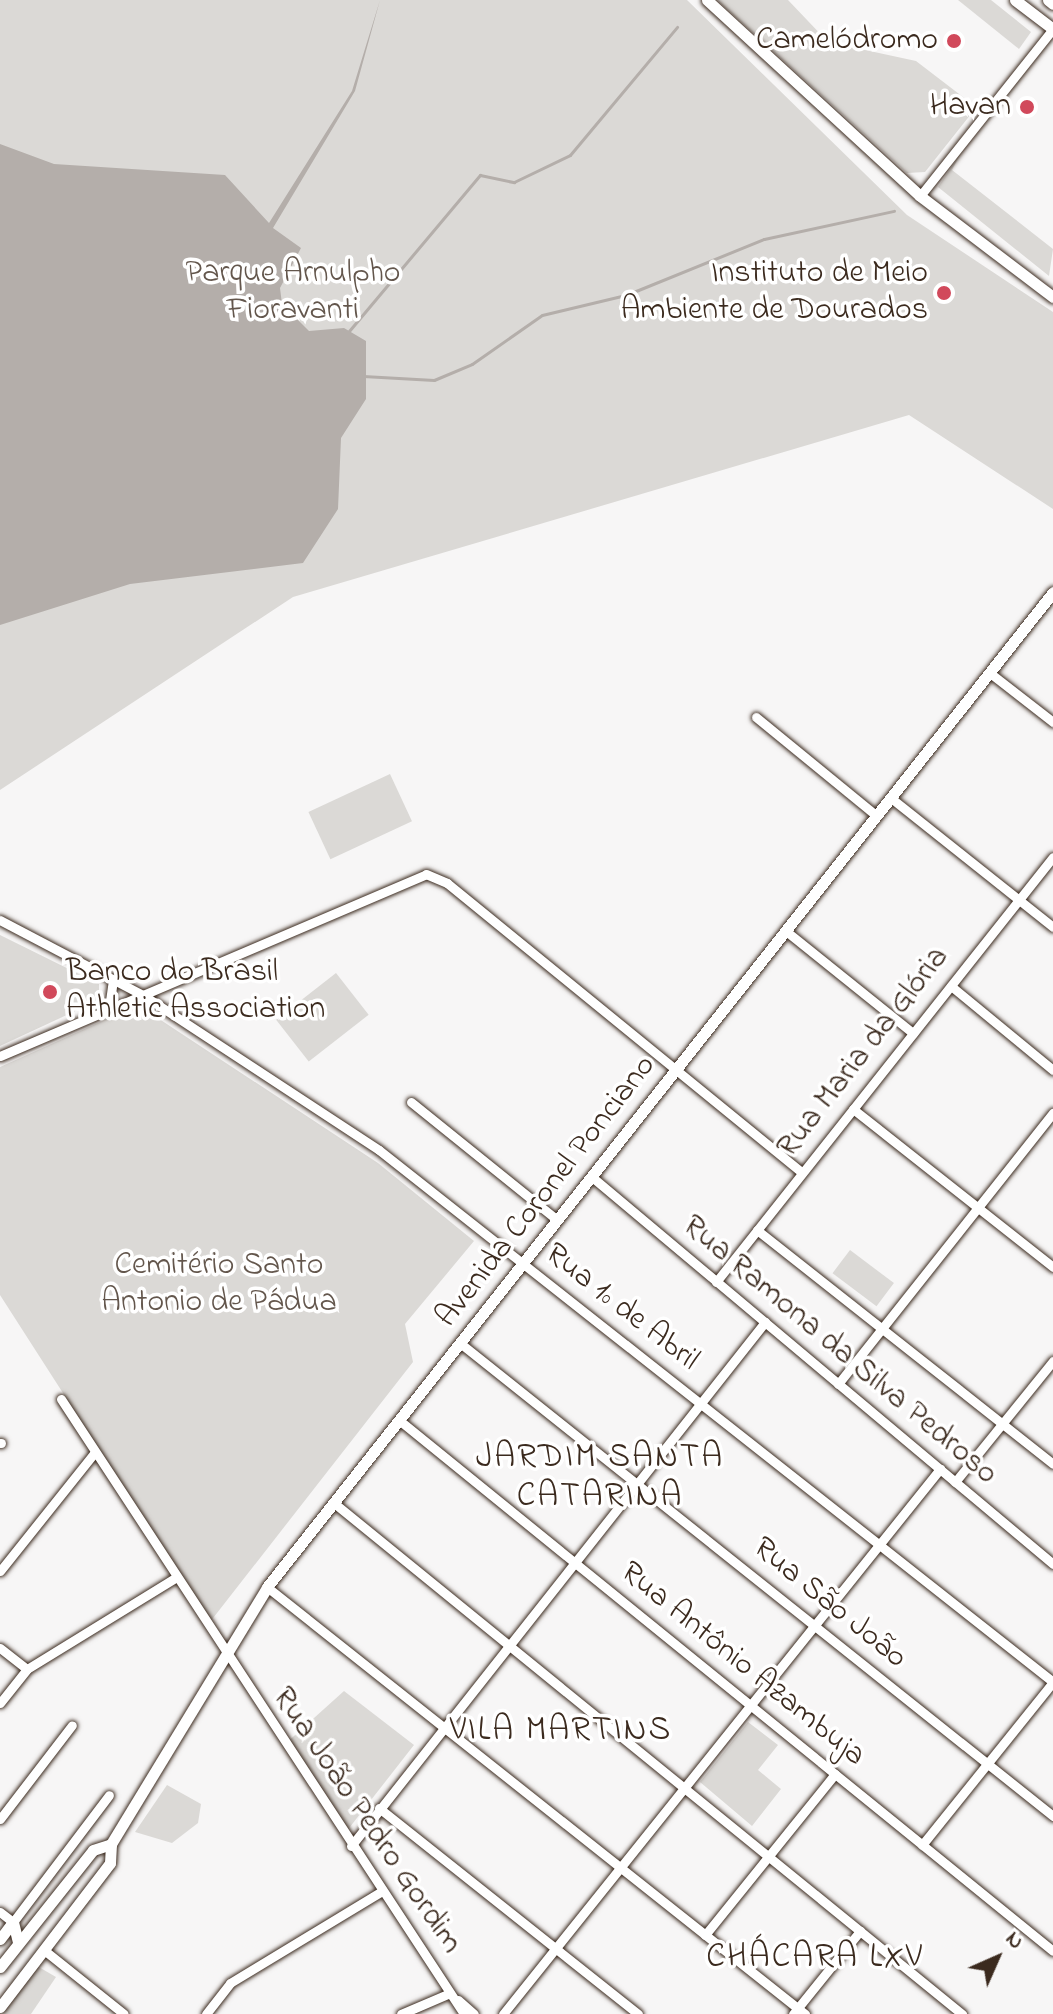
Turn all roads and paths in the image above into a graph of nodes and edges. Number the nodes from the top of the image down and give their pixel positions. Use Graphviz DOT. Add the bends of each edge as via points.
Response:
graph roads {
  1 [pos="707,0"];
  2 [pos="1015,0"];
  3 [pos="1053,29"];
  4 [pos="920,196"];
  5 [pos="1053,297"];
  6 [pos="1053,592"];
  7 [pos="990,673"];
  8 [pos="756,717"];
  9 [pos="1053,722"];
  10 [pos="891,798"];
  11 [pos="877,816"];
  12 [pos="1053,857"];
  13 [pos="1019,900"];
  14 [pos="0,920"];
  15 [pos="1053,927"];
  16 [pos="786,931"];
  17 [pos="113,980"];
  18 [pos="951,986"];
  19 [pos="143,995"];
  20 [pos="109,1008"];
  21 [pos="913,1033"];
  22 [pos="0,1056"];
  23 [pos="677,1069"];
  24 [pos="1053,1070"];
  25 [pos="411,1102"];
  26 [pos="853,1109"];
  27 [pos="1053,1113"];
  28 [pos="802,1173"];
  29 [pos="592,1177"];
  30 [pos="978,1208"];
  31 [pos="557,1220"];
  32 [pos="757,1230"];
  33 [pos="523,1263"];
  34 [pos="1053,1267"];
  35 [pos="716,1282"];
  36 [pos="765,1322"];
  37 [pos="882,1328"];
  38 [pos="460,1343"];
  39 [pos="1053,1361"];
  40 [pos="838,1384"];
  41 [pos="61,1399"];
  42 [pos="700,1403"];
  43 [pos="399,1420"];
  44 [pos="1003,1425"];
  45 [pos="95,1452"];
  46 [pos="1053,1464"];
  47 [pos="940,1469"];
  48 [pos="955,1482"];
  49 [pos="636,1484"];
  50 [pos="334,1503"];
  51 [pos="880,1545"];
  52 [pos="574,1562"];
  53 [pos="1053,1564"];
  54 [pos="0,1571"];
  55 [pos="175,1578"];
  56 [pos="267,1587"];
  57 [pos="815,1626"];
  58 [pos="508,1645"];
  59 [pos="0,1648"];
  60 [pos="226,1658"];
  61 [pos="31,1666"];
  62 [pos="1053,1682"];
  63 [pos="0,1703"];
  64 [pos="751,1705"];
  65 [pos="72,1725"];
  66 [pos="443,1727"];
  67 [pos="987,1764"];
  68 [pos="835,1774"];
  69 [pos="684,1788"];
  70 [pos="109,1795"];
  71 [pos="379,1808"];
  72 [pos="1053,1816"];
  73 [pos="0,1819"];
  74 [pos="111,1844"];
  75 [pos="922,1845"];
  76 [pos="351,1846"];
  77 [pos="768,1857"];
  78 [pos="621,1868"];
  79 [pos="70,1876"];
  80 [pos="382,1891"];
  81 [pos="87,1893"];
  82 [pos="0,1912"];
  83 [pos="14,1923"];
  84 [pos="31,1924"];
  85 [pos="860,1931"];
  86 [pos="705,1935"];
  87 [pos="0,1939"];
  88 [pos="18,1942"];
  89 [pos="556,1949"];
  90 [pos="44,1950"];
  91 [pos="1053,1951"];
  92 [pos="0,1967"];
  93 [pos="450,1993"];
  94 [pos="2,2004"];
  95 [pos="799,2012"];
  96 [pos="124,2014"];
  97 [pos="206,2014"];
  98 [pos="401,2014"];
  99 [pos="464,2014"];
  100 [pos="474,2014"];
  101 [pos="503,2014"];
  102 [pos="638,2014"];
  103 [pos="962,2014"];
  1 -- 4 [label="main road"];
  2 -- 3 [label="main road"];
  3 -- 4 [label="street"];
  4 -- 5 [label="main road"];
  6 -- 7 [label="main road, Avenida Coronel Ponciano"];
  7 -- 9 [label="street"];
  7 -- 10 [label="main road, Avenida Coronel Ponciano"];
  8 -- 11 [label="street"];
  10 -- 11 [label="main road, Avenida Coronel Ponciano"];
  10 -- 13 [label="street"];
  11 -- 16 [label="main road, Avenida Coronel Ponciano"];
  12 -- 13 [label="street, Rua Maria da Glória"];
  13 -- 15 [label="street"];
  13 -- 18 [label="street, Rua Maria da Glória"];
  14 -- 17 [label="street, Rua 1º de Abril"];
  16 -- 21 [label="street"];
  16 -- 23 [label="main road, Avenida Coronel Ponciano"];
  17 -- 19 [label="street, Rua 1º de Abril"];
  17 -- 20 [label="street"];
  18 -- 21 [label="street, Rua Maria da Glória"];
  18 -- 24 [label="street"];
  19 -- 20 [label="street"];
  19 -- 23 [label="street" via="426,874 447,883"];
  19 -- 33 [label="street, Rua 1º de Abril" via="379,1150"];
  20 -- 22 [label="street"];
  21 -- 26 [label="street, Rua Maria da Glória"];
  23 -- 28 [label="street"];
  23 -- 29 [label="main road, Avenida Coronel Ponciano"];
  25 -- 31 [label="street"];
  26 -- 28 [label="street, Rua Maria da Glória"];
  26 -- 30 [label="street"];
  27 -- 30 [label="street"];
  28 -- 32 [label="street, Rua Maria da Glória"];
  29 -- 31 [label="main road, Avenida Coronel Ponciano"];
  29 -- 35 [label="street, Rua Ramona da Silva Pedroso"];
  30 -- 34 [label="street"];
  30 -- 37 [label="street"];
  31 -- 33 [label="main road, Avenida Coronel Ponciano"];
  32 -- 35 [label="street, Rua Maria da Glória"];
  32 -- 37 [label="street"];
  33 -- 38 [label="main road, Avenida Coronel Ponciano"];
  33 -- 42 [label="street, Rua 1º de Abril"];
  35 -- 36 [label="street, Rua Ramona da Silva Pedroso"];
  36 -- 40 [label="street, Rua Ramona da Silva Pedroso"];
  36 -- 42 [label="street"];
  37 -- 40 [label="street"];
  37 -- 44 [label="street"];
  38 -- 43 [label="main road, Avenida Coronel Ponciano"];
  38 -- 49 [label="street, Rua São João"];
  39 -- 44 [label="street"];
  40 -- 47 [label="street, Rua Ramona da Silva Pedroso"];
  41 -- 45 [label="street, Rua João Pedro Gordim"];
  42 -- 49 [label="street"];
  42 -- 51 [label="street, Rua 1º de Abril"];
  43 -- 50 [label="main road, Avenida Coronel Ponciano"];
  43 -- 52 [label="street, Rua Antônio Azambuja"];
  44 -- 46 [label="street"];
  44 -- 48 [label="street"];
  45 -- 54 [label="street"];
  45 -- 55 [label="street, Rua João Pedro Gordim"];
  47 -- 48 [label="street, Rua Ramona da Silva Pedroso"];
  47 -- 51 [label="street"];
  48 -- 53 [label="street, Rua Ramona da Silva Pedroso"];
  49 -- 52 [label="street"];
  49 -- 57 [label="street, Rua São João"];
  50 -- 56 [label="main road, Avenida Coronel Ponciano"];
  50 -- 58 [label="street"];
  51 -- 57 [label="street"];
  51 -- 62 [label="street, Rua 1º de Abril"];
  52 -- 58 [label="street"];
  52 -- 64 [label="street, Rua Antônio Azambuja"];
  55 -- 60 [label="street, Rua João Pedro Gordim"];
  55 -- 61 [label="street"];
  56 -- 60 [label="main road, Avenida Coronel Ponciano"];
  56 -- 66 [label="street"];
  57 -- 64 [label="street"];
  57 -- 67 [label="street, Rua São João"];
  58 -- 66 [label="street"];
  58 -- 69 [label="street"];
  59 -- 61 [label="street"];
  60 -- 74 [label="main road, Avenida Coronel Ponciano"];
  60 -- 76 [label="street, Rua João Pedro Gordim"];
  61 -- 63 [label="street"];
  62 -- 67 [label="street"];
  64 -- 68 [label="street, Rua Antônio Azambuja"];
  64 -- 69 [label="street"];
  65 -- 73 [label="street"];
  66 -- 71 [label="street"];
  66 -- 78 [label="street"];
  67 -- 72 [label="street, Rua São João"];
  67 -- 75 [label="street"];
  68 -- 75 [label="street, Rua Antônio Azambuja"];
  68 -- 77 [label="street"];
  69 -- 77 [label="street"];
  69 -- 78 [label="street"];
  70 -- 83 [label="street"];
  71 -- 76 [label="street"];
  71 -- 89 [label="street"];
  74 -- 79 [label="main road, Avenida Coronel Ponciano" via="93,1850"];
  74 -- 81 [label="main road, Avenida Coronel Ponciano" via="110,1863"];
  75 -- 91 [label="street, Rua Antônio Azambuja"];
  76 -- 80 [label="street, Rua João Pedro Gordim"];
  77 -- 85 [label="street"];
  77 -- 86 [label="street"];
  78 -- 86 [label="street"];
  78 -- 89 [label="street"];
  79 -- 81 [label="main road"];
  79 -- 84 [label="main road, Avenida Coronel Ponciano"];
  80 -- 93 [label="street, Rua João Pedro Gordim"];
  80 -- 97 [label="street" via="230,1983"];
  81 -- 90 [label="main road, Avenida Coronel Ponciano"];
  82 -- 83 [label="street"];
  83 -- 84 [label="main road"];
  83 -- 87 [label="main road"];
  83 -- 88 [label="main road"];
  84 -- 88 [label="main road, Avenida Coronel Ponciano"];
  85 -- 95 [label="street"];
  85 -- 103 [label="street"];
  86 -- 95 [label="street"];
  88 -- 92 [label="main road, Avenida Coronel Ponciano"];
  89 -- 101 [label="street"];
  89 -- 102 [label="street"];
  90 -- 94 [label="main road, Avenida Coronel Ponciano"];
  90 -- 96 [label="street"];
  93 -- 98 [label="street"];
  93 -- 99 [label="street, Rua João Pedro Gordim"];
  93 -- 100 [label="street"];
}
